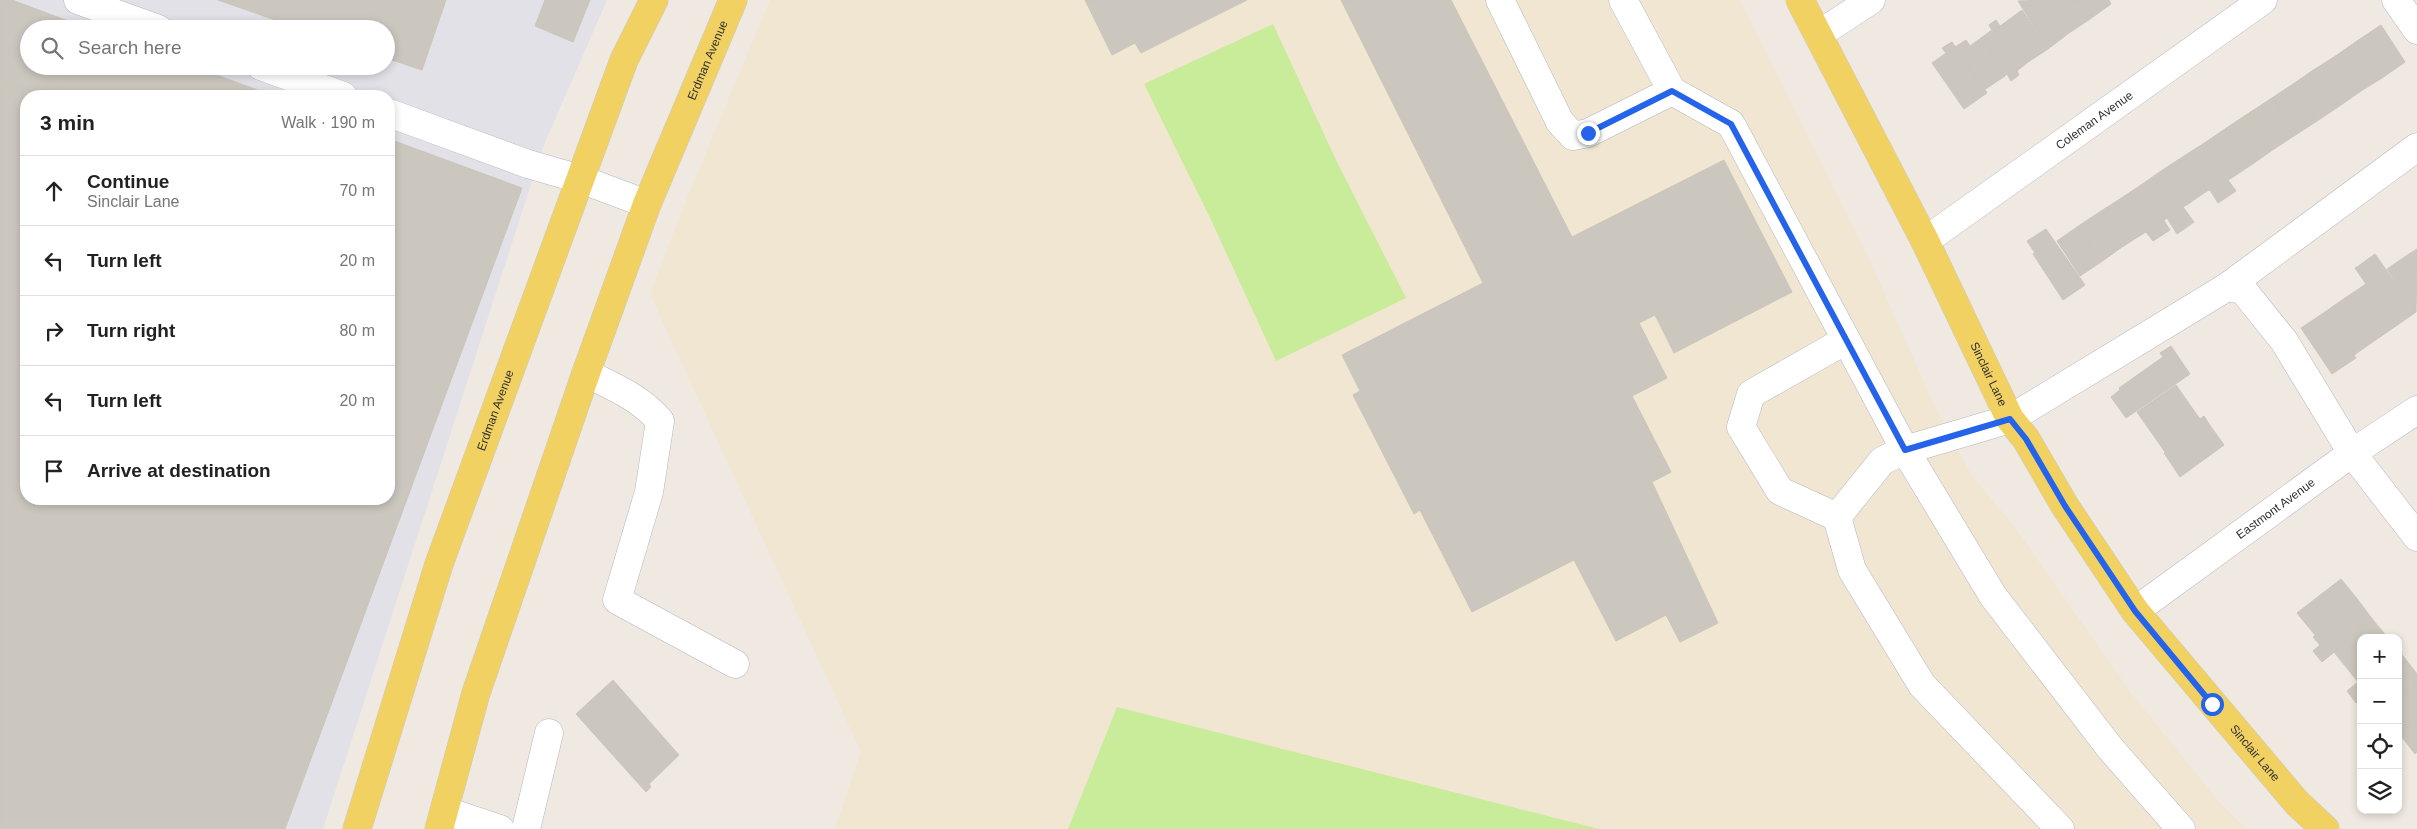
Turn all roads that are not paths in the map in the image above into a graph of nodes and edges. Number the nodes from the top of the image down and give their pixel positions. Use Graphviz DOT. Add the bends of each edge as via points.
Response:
graph roads {
  1 [pos="78,0"];
  2 [pos="654,0"];
  3 [pos="733,0"];
  4 [pos="1500,0"];
  5 [pos="1623,0"];
  6 [pos="1800,0"];
  7 [pos="1871,0"];
  8 [pos="2263,0"];
  9 [pos="2396,0"];
  10 [pos="133,20"];
  11 [pos="2417,30"];
  12 [pos="1818,35"];
  13 [pos="286,75"];
  14 [pos="327,90"];
  15 [pos="1672,91"];
  16 [pos="395,115"];
  17 [pos="2417,147"];
  18 [pos="580,178"];
  19 [pos="647,204"];
  20 [pos="1926,241"];
  21 [pos="2227,287"];
  22 [pos="1846,340"];
  23 [pos="586,373"];
  24 [pos="2417,410"];
  25 [pos="2010,419"];
  26 [pos="2352,453"];
  27 [pos="1893,455"];
  28 [pos="1837,517"];
  29 [pos="2417,537"];
  30 [pos="2135,611"];
  31 [pos="735,664"];
  32 [pos="549,732"];
  33 [pos="443,820"];
  34 [pos="357,829"];
  35 [pos="500,829"];
  36 [pos="526,829"];
  37 [pos="2060,829"];
  38 [pos="2181,829"];
  39 [pos="2325,829"];
  1 -- 10 [label="street"];
  2 -- 18 [label="main road, Erdman Avenue" via="624,60"];
  3 -- 19 [label="main road, Erdman Avenue"];
  4 -- 15 [label="street" via="1560,122 1573,136 1588,133"];
  5 -- 15 [label="street"];
  6 -- 12 [label="main road, Sinclair Lane"];
  7 -- 12 [label="street"];
  8 -- 20 [label="street, Coleman Avenue"];
  9 -- 11 [label="street"];
  12 -- 20 [label="main road, Sinclair Lane"];
  13 -- 14 [label="street"];
  15 -- 22 [label="street" via="1731,124"];
  16 -- 18 [label="street" via="528,164"];
  17 -- 21 [label="street"];
  18 -- 19 [label="street"];
  18 -- 34 [label="main road, Erdman Avenue" via="439,564"];
  19 -- 23 [label="main road, Erdman Avenue"];
  20 -- 25 [label="main road, Sinclair Lane"];
  21 -- 25 [label="street"];
  21 -- 26 [label="street" via="2243,290 2284,341"];
  22 -- 27 [label="street"];
  22 -- 28 [label="street" via="1751,394 1741,427 1780,491"];
  23 -- 31 [label="street" via="634,397 660,421 649,492 616,600"];
  23 -- 33 [label="main road, Erdman Avenue" via="476,693"];
  24 -- 26 [label="street, Eastmont Avenue"];
  25 -- 27 [label="street"];
  25 -- 30 [label="main road, Sinclair Lane"];
  26 -- 29 [label="street"];
  26 -- 30 [label="street, Eastmont Avenue"];
  27 -- 28 [label="street"];
  27 -- 38 [label="street" via="1993,596 2110,748"];
  28 -- 37 [label="street" via="1852,570 1922,685"];
  30 -- 39 [label="main road, Sinclair Lane" via="2297,803"];
  32 -- 36 [label="street"];
  33 -- 35 [label="street"];
}
